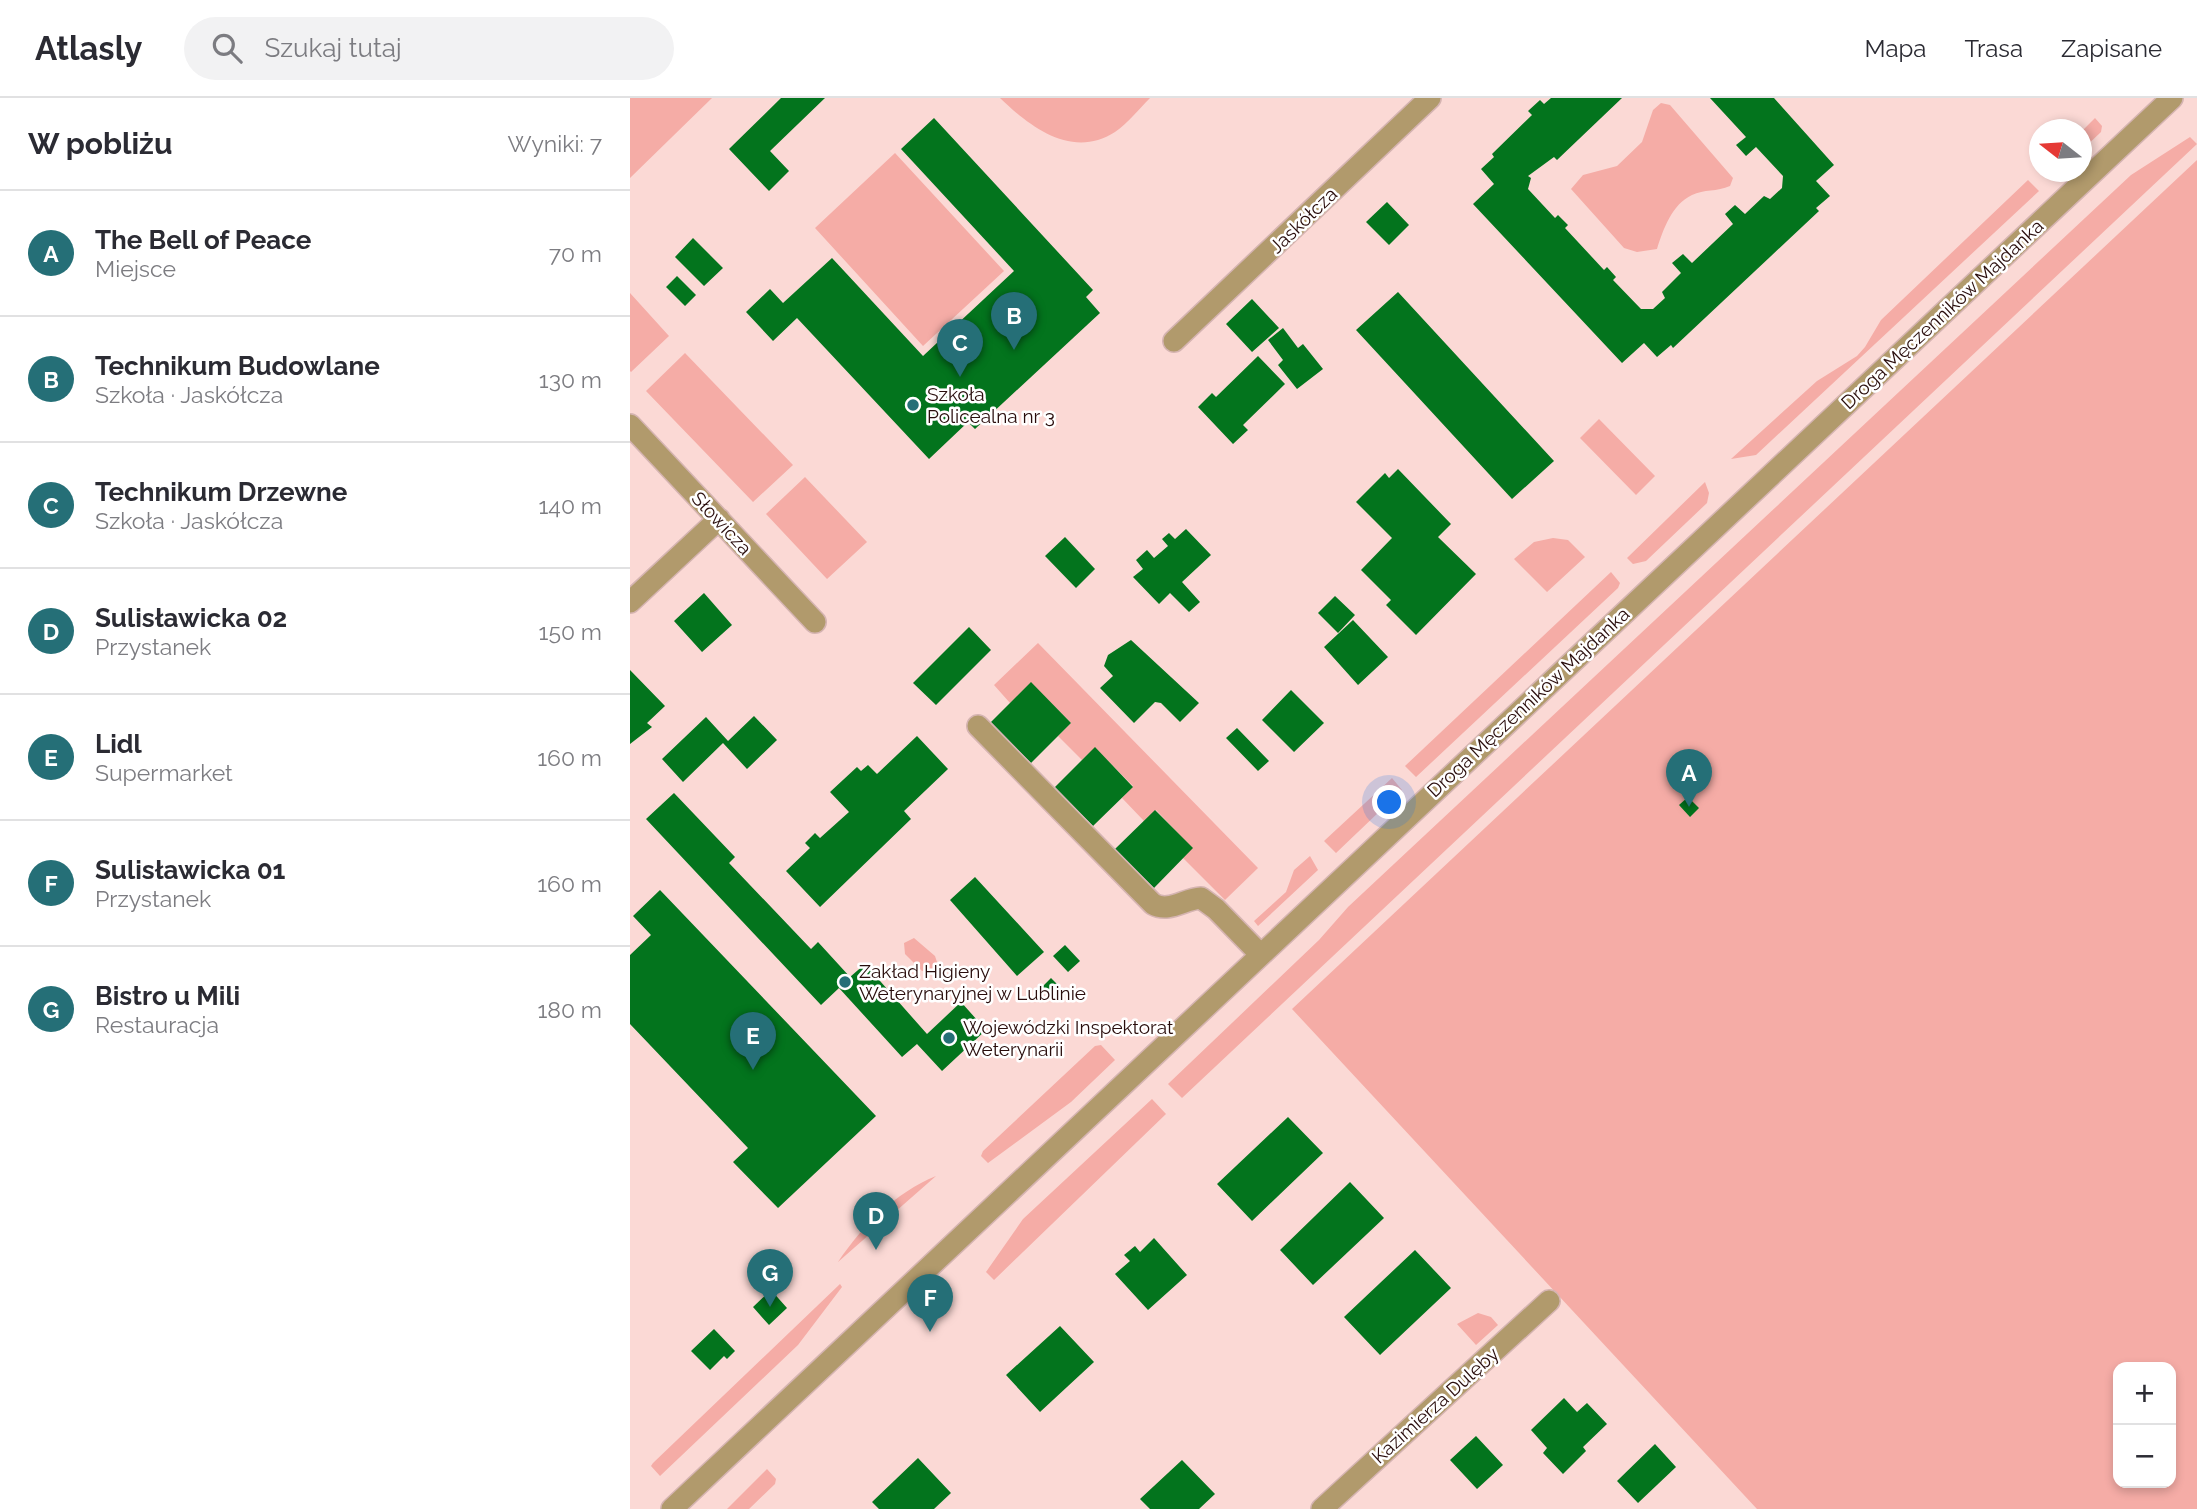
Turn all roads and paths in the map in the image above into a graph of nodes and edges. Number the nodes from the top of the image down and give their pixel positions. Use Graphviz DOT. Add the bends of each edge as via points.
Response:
graph roads {
  1 [pos="1430,98"];
  2 [pos="2172,98"];
  3 [pos="1174,341"];
  4 [pos="630,425"];
  5 [pos="719,519"];
  6 [pos="630,602"];
  7 [pos="814,622"];
  8 [pos="978,726"];
  9 [pos="1260,954"];
  10 [pos="1549,1301"];
  11 [pos="672,1509"];
  12 [pos="1322,1509"];
  1 -- 3 [label="street, Jaskółcza"];
  2 -- 9 [label="street, Droga Męczenników Majdanka"];
  4 -- 5 [label="street, Słowicza"];
  5 -- 6 [label="street"];
  5 -- 7 [label="street, Słowicza"];
  8 -- 9 [label="street" via="1153,904 1170,907 1202,898"];
  9 -- 11 [label="street, Droga Męczenników Majdanka"];
  10 -- 12 [label="street, Kazimierza Dulęby"];
}
